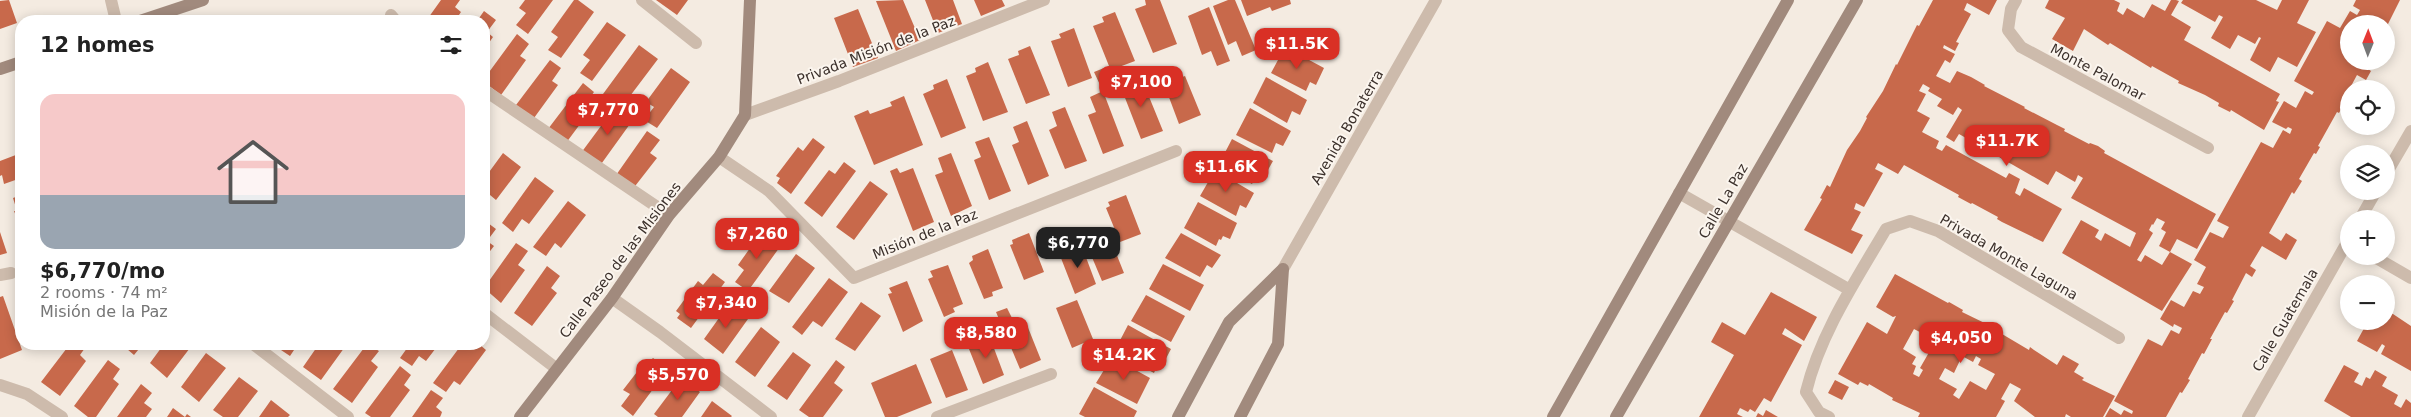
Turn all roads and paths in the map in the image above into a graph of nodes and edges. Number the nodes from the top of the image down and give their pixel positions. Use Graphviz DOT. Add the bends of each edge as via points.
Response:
graph roads {
  1 [pos="111,0"];
  2 [pos="203,0"];
  3 [pos="642,0"];
  4 [pos="750,0"];
  5 [pos="1044,0"];
  6 [pos="1436,0"];
  7 [pos="1788,0"];
  8 [pos="1857,0"];
  9 [pos="2016,0"];
  10 [pos="115,15"];
  11 [pos="158,15"];
  12 [pos="696,43"];
  13 [pos="15,64"];
  14 [pos="0,69"];
  15 [pos="490,94"];
  16 [pos="745,115"];
  17 [pos="2411,131"];
  18 [pos="2208,148"];
  19 [pos="1176,151"];
  20 [pos="719,157"];
  21 [pos="2395,159"];
  22 [pos="1678,193"];
  23 [pos="669,215"];
  24 [pos="1728,221"];
  25 [pos="2340,255"];
  26 [pos="2389,265"];
  27 [pos="1283,269"];
  28 [pos="2411,278"];
  29 [pos="1850,290"];
  30 [pos="612,298"];
  31 [pos="490,318"];
  32 [pos="2119,338"];
  33 [pos="261,350"];
  34 [pos="557,369"];
  35 [pos="1051,374"];
  36 [pos="0,384"];
  37 [pos="62,417"];
  38 [pos="348,417"];
  39 [pos="520,417"];
  40 [pos="771,417"];
  41 [pos="938,417"];
  42 [pos="1178,417"];
  43 [pos="1240,417"];
  44 [pos="1553,417"];
  45 [pos="1616,417"];
  46 [pos="1829,417"];
  47 [pos="2248,417"];
  1 -- 10 [label="street"];
  2 -- 11 [label="main road"];
  3 -- 12 [label="street"];
  4 -- 16 [label="main road, Calle Paseo de las Misiones"];
  5 -- 16 [label="street, Privada Misión de la Paz"];
  6 -- 27 [label="street, Avenida Bonaterra"];
  7 -- 22 [label="main road"];
  8 -- 24 [label="main road, Calle La Paz"];
  9 -- 18 [label="street, Monte Palomar" via="2011,9 2008,30 2021,47"];
  13 -- 14 [label="main road"];
  15 -- 23 [label="street"];
  16 -- 20 [label="main road, Calle Paseo de las Misiones"];
  17 -- 21 [label="street"];
  19 -- 20 [label="street, Misión de la Paz" via="854,278 769,190"];
  20 -- 23 [label="main road, Calle Paseo de las Misiones"];
  22 -- 24 [label="street"];
  22 -- 44 [label="main road"];
  23 -- 30 [label="main road, Calle Paseo de las Misiones"];
  24 -- 29 [label="street"];
  24 -- 45 [label="main road, Calle La Paz"];
  25 -- 47 [label="street, Calle Guatemala"];
  26 -- 28 [label="street"];
  27 -- 42 [label="main road, Avenida Bonaterra" via="1229,322"];
  27 -- 43 [label="main road, Avenida Bonaterra" via="1278,344"];
  29 -- 32 [label="street, Privada Monte Laguna" via="1886,228 1910,221 1938,231"];
  29 -- 46 [label="street, Privada Monte Laguna" via="1812,368 1806,392 1819,412"];
  30 -- 34 [label="main road, Calle Paseo de las Misiones"];
  30 -- 40 [label="street"];
  31 -- 34 [label="street"];
  33 -- 38 [label="street"];
  34 -- 39 [label="main road, Calle Paseo de las Misiones"];
  35 -- 41 [label="street"];
  36 -- 37 [label="street" via="28,394"];
}
